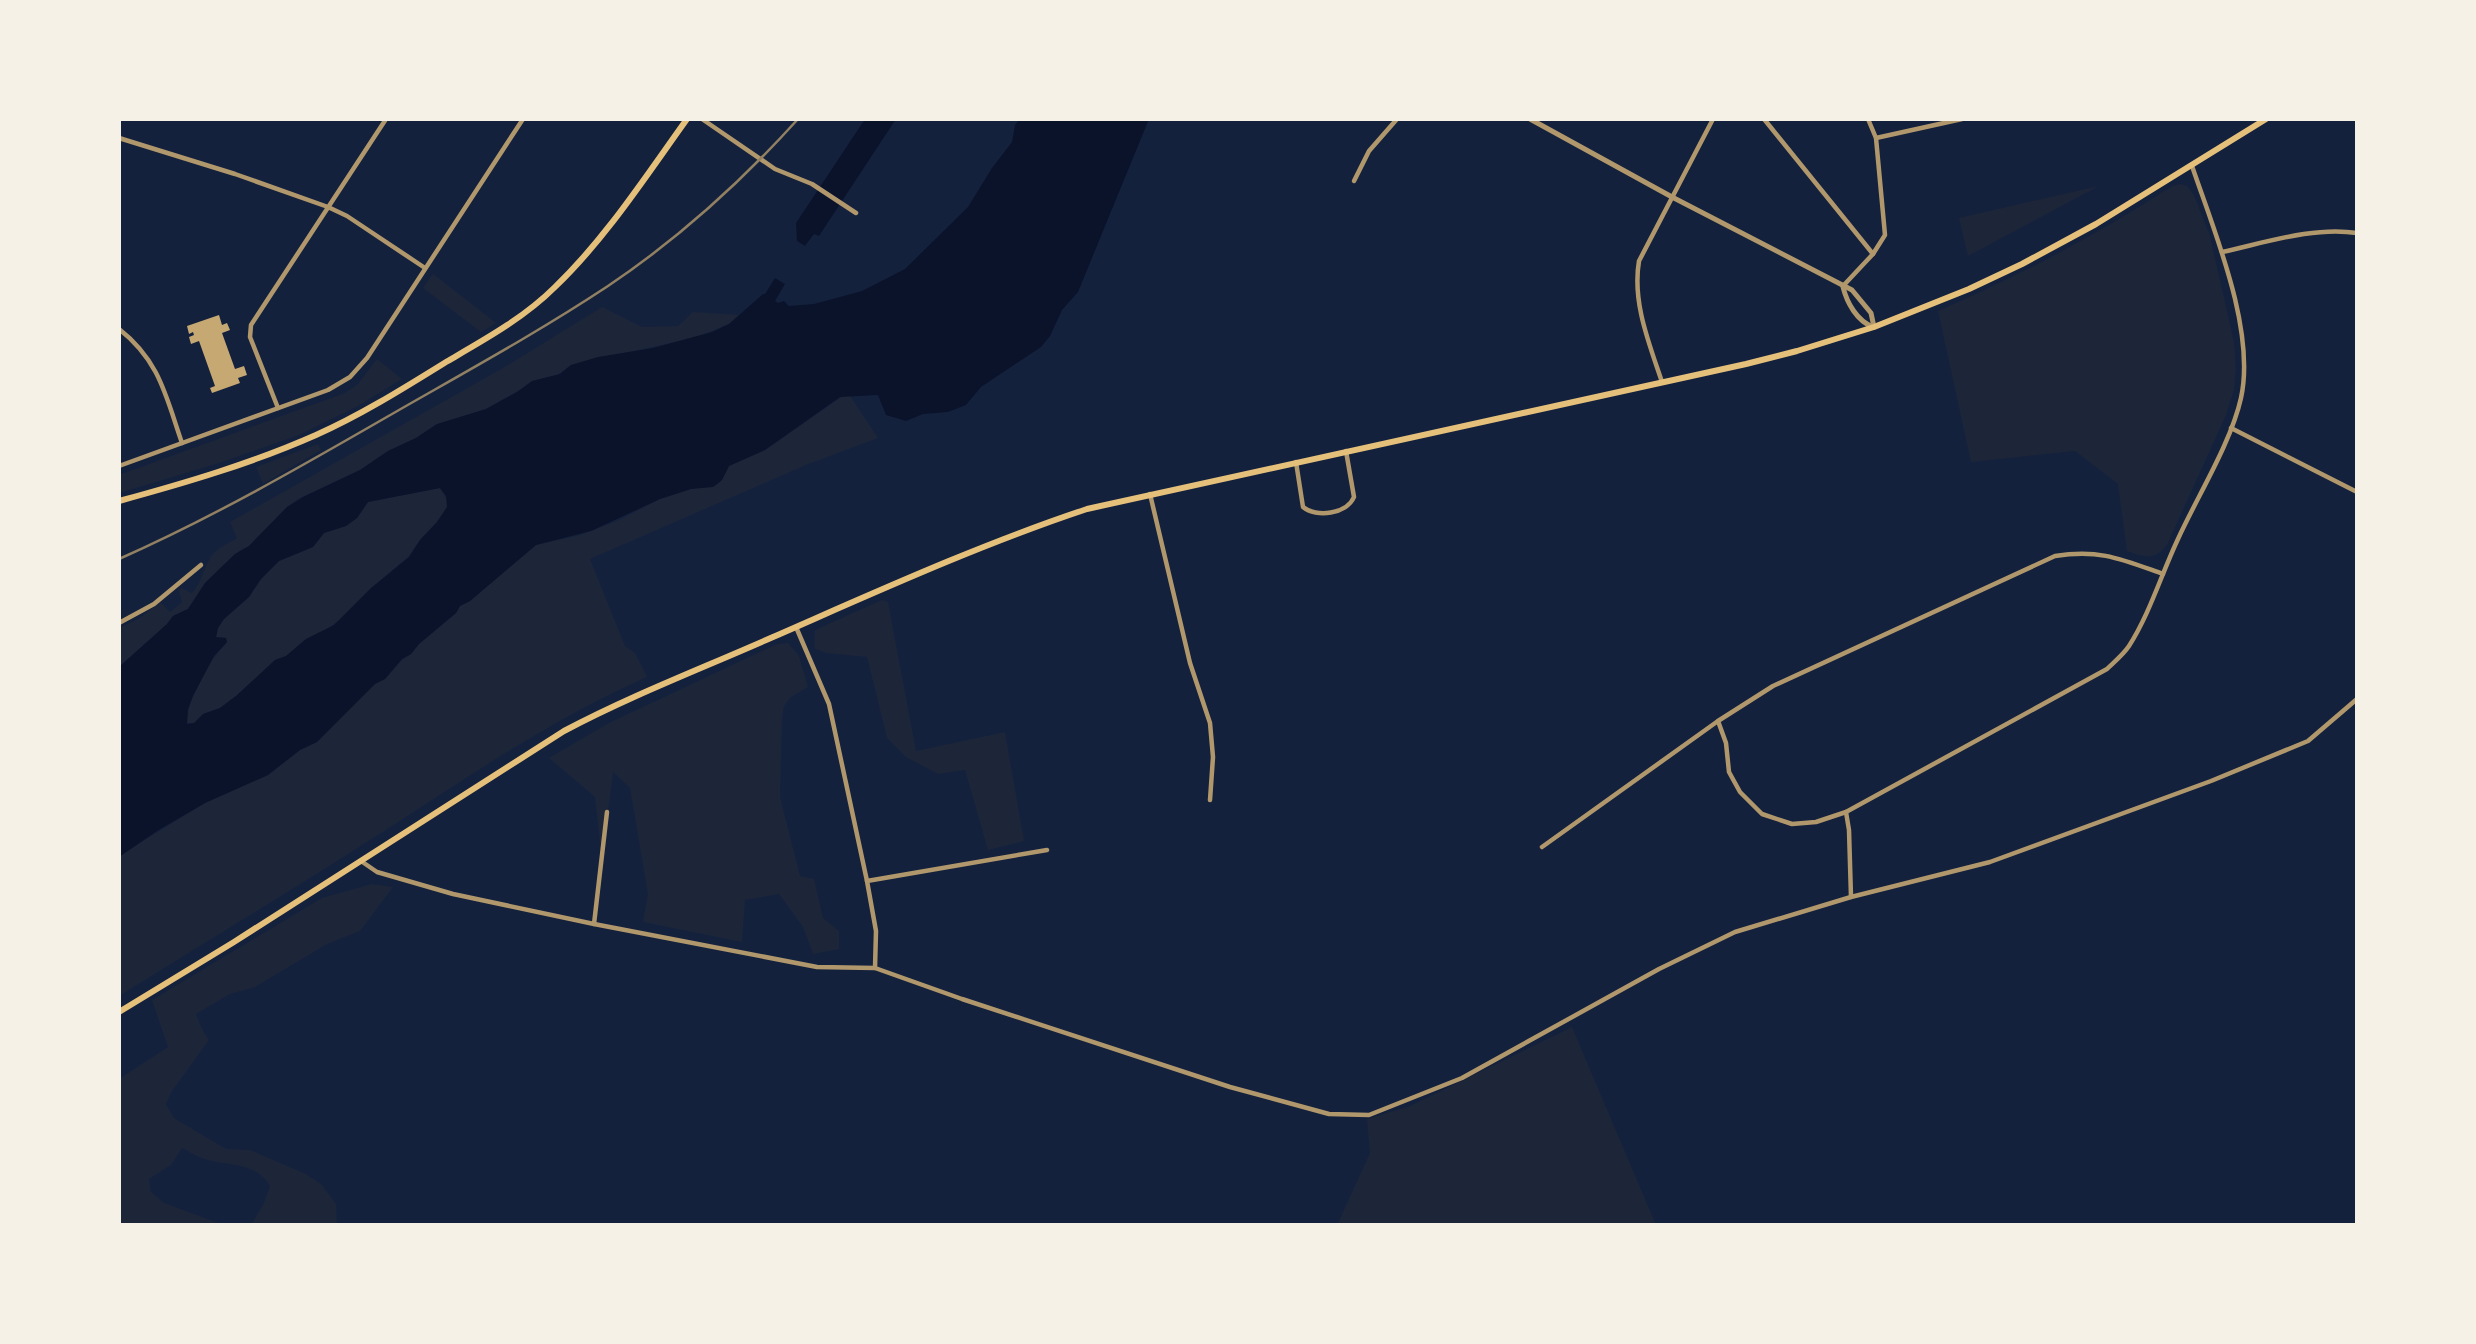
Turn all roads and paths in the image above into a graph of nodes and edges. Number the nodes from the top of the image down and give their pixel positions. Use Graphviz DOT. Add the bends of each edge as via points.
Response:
graph roads {
  1 [pos="386,119"];
  2 [pos="523,119"];
  3 [pos="687,119"];
  4 [pos="702,119"];
  5 [pos="1397,119"];
  6 [pos="1530,119"];
  7 [pos="1713,119"];
  8 [pos="1764,119"];
  9 [pos="1868,119"];
  10 [pos="1962,119"];
  11 [pos="2266,119"];
  12 [pos="119,138"];
  13 [pos="1876,138"];
  14 [pos="2192,166"];
  15 [pos="1354,181"];
  16 [pos="1672,197"];
  17 [pos="328,207"];
  18 [pos="856,213"];
  19 [pos="2357,233"];
  20 [pos="2222,252"];
  21 [pos="1872,254"];
  22 [pos="425,268"];
  23 [pos="1843,286"];
  24 [pos="1874,327"];
  25 [pos="119,329"];
  26 [pos="1662,382"];
  27 [pos="278,408"];
  28 [pos="2231,428"];
  29 [pos="182,443"];
  30 [pos="1346,451"];
  31 [pos="1296,461"];
  32 [pos="119,466"];
  33 [pos="2357,492"];
  34 [pos="1150,493"];
  35 [pos="119,501"];
  36 [pos="201,565"];
  37 [pos="2163,574"];
  38 [pos="119,622"];
  39 [pos="796,627"];
  40 [pos="2357,699"];
  41 [pos="1718,721"];
  42 [pos="1210,800"];
  43 [pos="607,812"];
  44 [pos="1846,812"];
  45 [pos="1542,847"];
  46 [pos="1047,850"];
  47 [pos="360,861"];
  48 [pos="867,881"];
  49 [pos="1851,897"];
  50 [pos="594,924"];
  51 [pos="875,968"];
  52 [pos="119,1012"];
  1 -- 17 [label="street"];
  2 -- 22 [label="street"];
  3 -- 35 [label="main road" via="569,273 512,322 312,437"];
  4 -- 18 [label="street" via="775,169 818,188"];
  5 -- 15 [label="street" via="1369,151"];
  6 -- 16 [label="street"];
  7 -- 16 [label="street"];
  8 -- 21 [label="street"];
  9 -- 13 [label="street"];
  10 -- 13 [label="street"];
  11 -- 14 [label="main road"];
  12 -- 17 [label="street"];
  13 -- 21 [label="street" via="1885,235"];
  14 -- 20 [label="street"];
  14 -- 24 [label="main road" via="2031,259"];
  16 -- 23 [label="street"];
  16 -- 26 [label="street" via="1639,261 1636,281"];
  17 -- 22 [label="street"];
  17 -- 27 [label="street" via="250,327"];
  19 -- 20 [label="street" via="2314,234"];
  20 -- 28 [label="street" via="2245,372"];
  21 -- 23 [label="street"];
  22 -- 27 [label="street" via="355,373 335,387"];
  23 -- 24 [label="street" via="1860,298"];
  23 -- 24 [label="street" via="1857,316"];
  24 -- 26 [label="main road" via="1797,351"];
  25 -- 29 [label="street" via="154,366"];
  26 -- 30 [label="main road"];
  27 -- 29 [label="street"];
  28 -- 33 [label="street"];
  28 -- 37 [label="street"];
  29 -- 32 [label="street"];
  30 -- 31 [label="main road"];
  30 -- 31 [label="street" via="1354,498 1334,511 1315,513 1303,507"];
  31 -- 34 [label="main road"];
  34 -- 39 [label="main road" via="1013,533"];
  34 -- 42 [label="street" via="1190,663 1210,723"];
  36 -- 38 [label="street" via="154,604"];
  37 -- 41 [label="street" via="2112,555 2081,552 2055,556 1773,686"];
  37 -- 44 [label="street" via="2127,648 2106,669"];
  39 -- 47 [label="main road" via="619,702 565,731"];
  39 -- 48 [label="street" via="829,704"];
  40 -- 49 [label="street" via="2308,741 2269,759 1990,862"];
  41 -- 44 [label="street" via="1729,772 1740,792 1762,814 1792,824"];
  41 -- 45 [label="street"];
  43 -- 50 [label="street"];
  44 -- 49 [label="street"];
  46 -- 48 [label="street"];
  47 -- 50 [label="street" via="377,872 453,894"];
  47 -- 52 [label="main road"];
  48 -- 51 [label="street" via="876,931"];
  49 -- 51 [label="street" via="1735,932 1462,1078 1369,1115 1329,1114 1230,1087"];
  50 -- 51 [label="street" via="817,967"];
}
